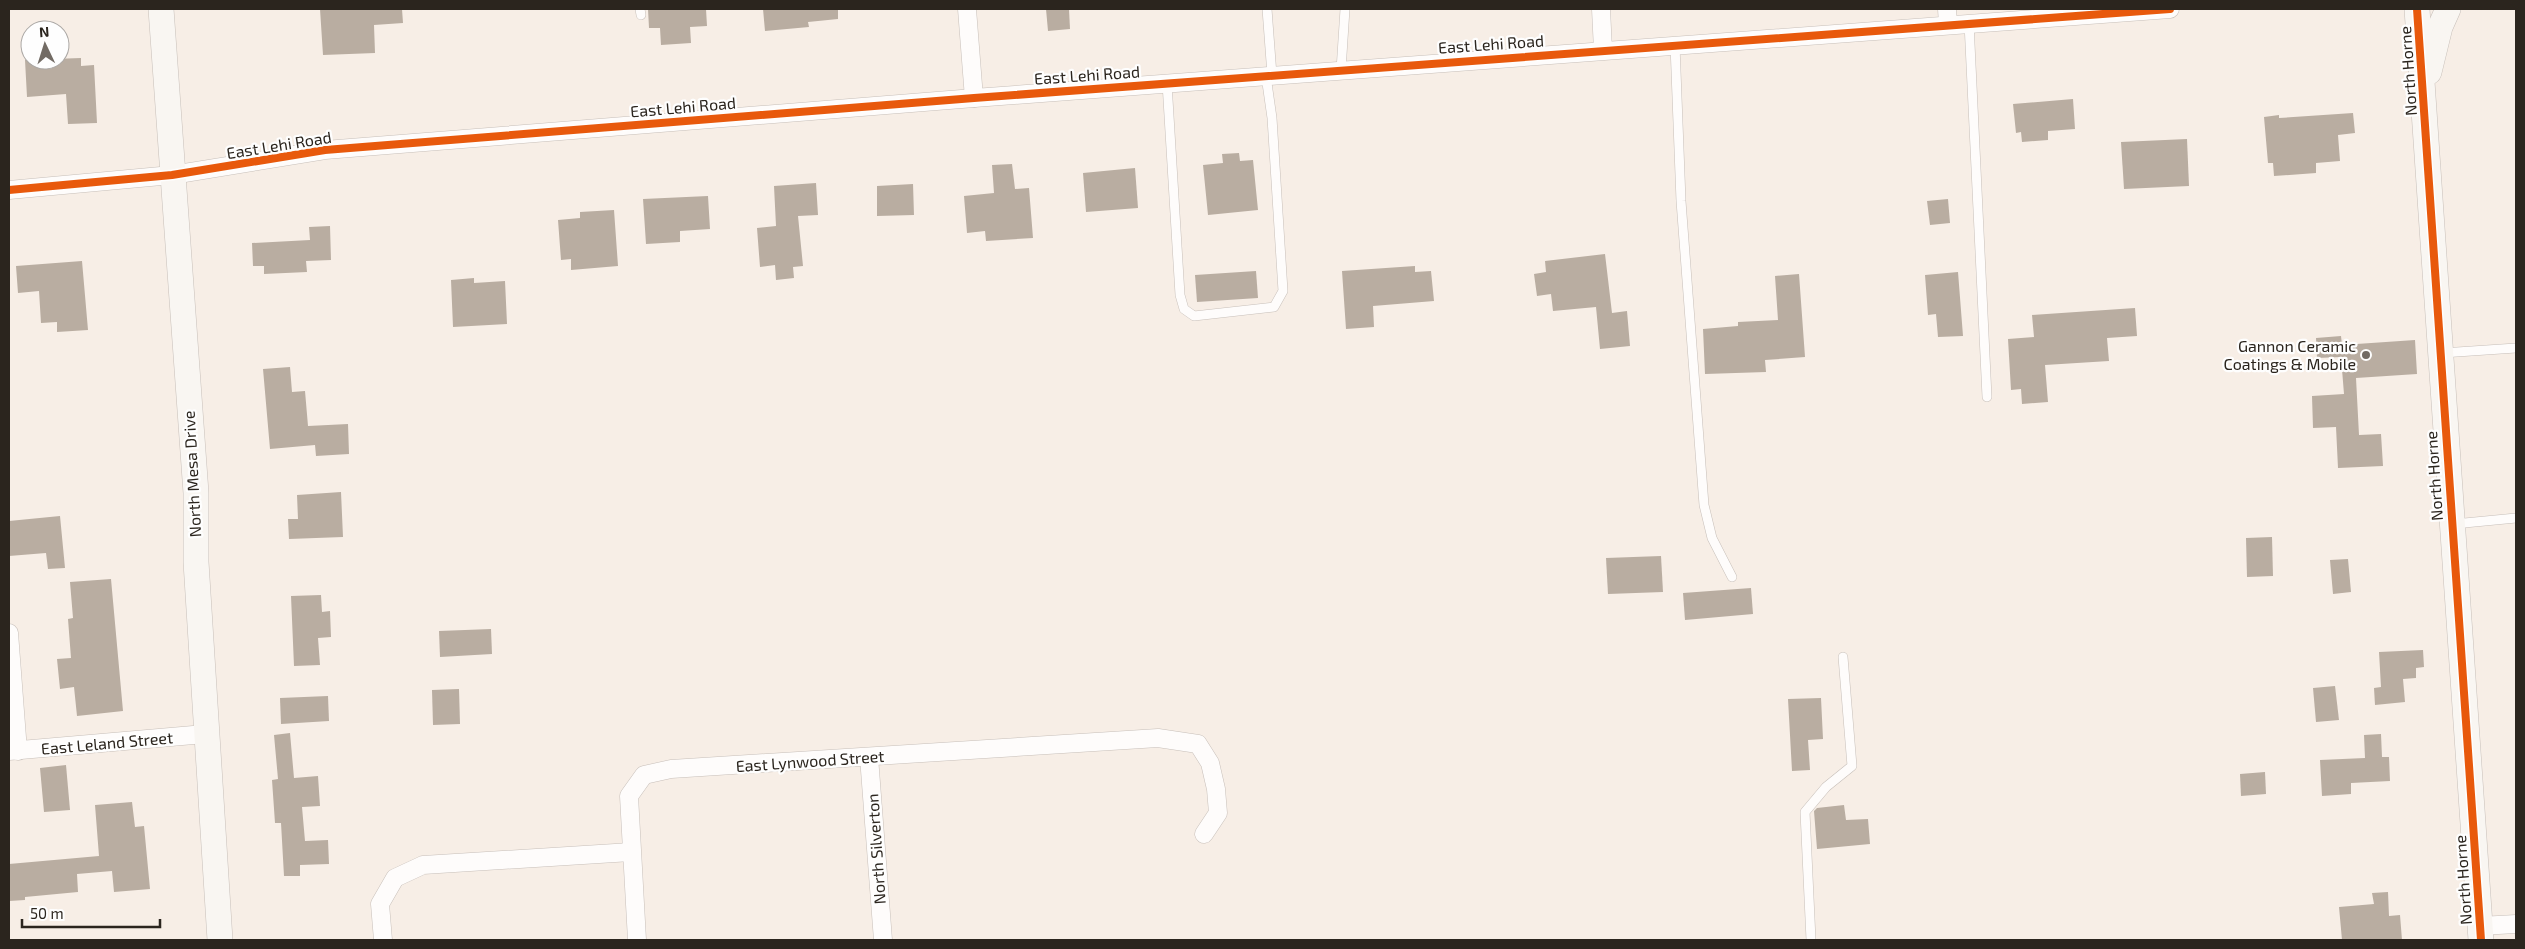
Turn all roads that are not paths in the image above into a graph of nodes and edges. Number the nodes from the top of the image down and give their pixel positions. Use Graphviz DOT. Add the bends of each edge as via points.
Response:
graph roads {
  1 [pos="161,9"];
  2 [pos="967,9"];
  3 [pos="1267,9"];
  4 [pos="1345,9"];
  5 [pos="1601,9"];
  6 [pos="2160,9"];
  7 [pos="2417,9"];
  8 [pos="2448,9"];
  9 [pos="1947,17"];
  10 [pos="1969,24"];
  11 [pos="1675,44"];
  12 [pos="1603,50"];
  13 [pos="1342,70"];
  14 [pos="1269,76"];
  15 [pos="1167,83"];
  16 [pos="974,98"];
  17 [pos="2426,132"];
  18 [pos="172,176"];
  19 [pos="9,190"];
  20 [pos="2516,348"];
  21 [pos="2439,353"];
  22 [pos="1987,397"];
  23 [pos="2516,518"];
  24 [pos="2451,524"];
  25 [pos="1732,576"];
  26 [pos="9,633"];
  27 [pos="1843,657"];
  28 [pos="205,734"];
  29 [pos="13,751"];
  30 [pos="869,757"];
  31 [pos="1204,834"];
  32 [pos="631,852"];
  33 [pos="2516,924"];
  34 [pos="2480,933"];
  35 [pos="220,940"];
  36 [pos="383,940"];
  37 [pos="637,940"];
  38 [pos="883,940"];
  39 [pos="1811,940"];
  1 -- 18 [label="street, North Mesa Drive"];
  2 -- 16 [label="street"];
  3 -- 14 [label="lane"];
  4 -- 13 [label="lane"];
  5 -- 12 [label="street"];
  6 -- 10 [label="street, East Lehi Road"];
  7 -- 17 [label="street, North Horne"];
  8 -- 17 [label="street" via="2440,27 2429,75"];
  9 -- 10 [label="street, East Lehi Road"];
  9 -- 11 [label="street, East Lehi Road"];
  10 -- 22 [label="lane"];
  11 -- 12 [label="street, East Lehi Road"];
  11 -- 25 [label="lane" via="1681,201 1704,505 1712,538"];
  12 -- 13 [label="street, East Lehi Road"];
  13 -- 14 [label="street, East Lehi Road"];
  14 -- 15 [label="street, East Lehi Road"];
  14 -- 15 [label="lane" via="1282,291 1274,307 1194,316 1184,309 1180,295"];
  15 -- 16 [label="street, East Lehi Road"];
  16 -- 18 [label="street, East Lehi Road" via="325,150"];
  17 -- 21 [label="street, North Horne"];
  18 -- 19 [label="street, East Lehi Road"];
  18 -- 28 [label="street, North Mesa Drive" via="196,493 196,562"];
  20 -- 21 [label="lane"];
  21 -- 24 [label="street, North Horne"];
  23 -- 24 [label="lane"];
  24 -- 34 [label="street, North Horne"];
  26 -- 29 [label="street"];
  27 -- 39 [label="lane" via="1852,766 1826,787 1805,812"];
  28 -- 29 [label="street, East Leland Street"];
  28 -- 35 [label="street, North Mesa Drive"];
  30 -- 31 [label="street, East Lynwood Street" via="1158,738 1198,744 1210,763 1218,813"];
  30 -- 32 [label="street, East Lynwood Street" via="671,769 644,775 628,796"];
  30 -- 38 [label="street, North Silverton"];
  32 -- 36 [label="street" via="423,865 396,878 380,904"];
  32 -- 37 [label="street, East Lynwood Street"];
  33 -- 34 [label="street"];
}
